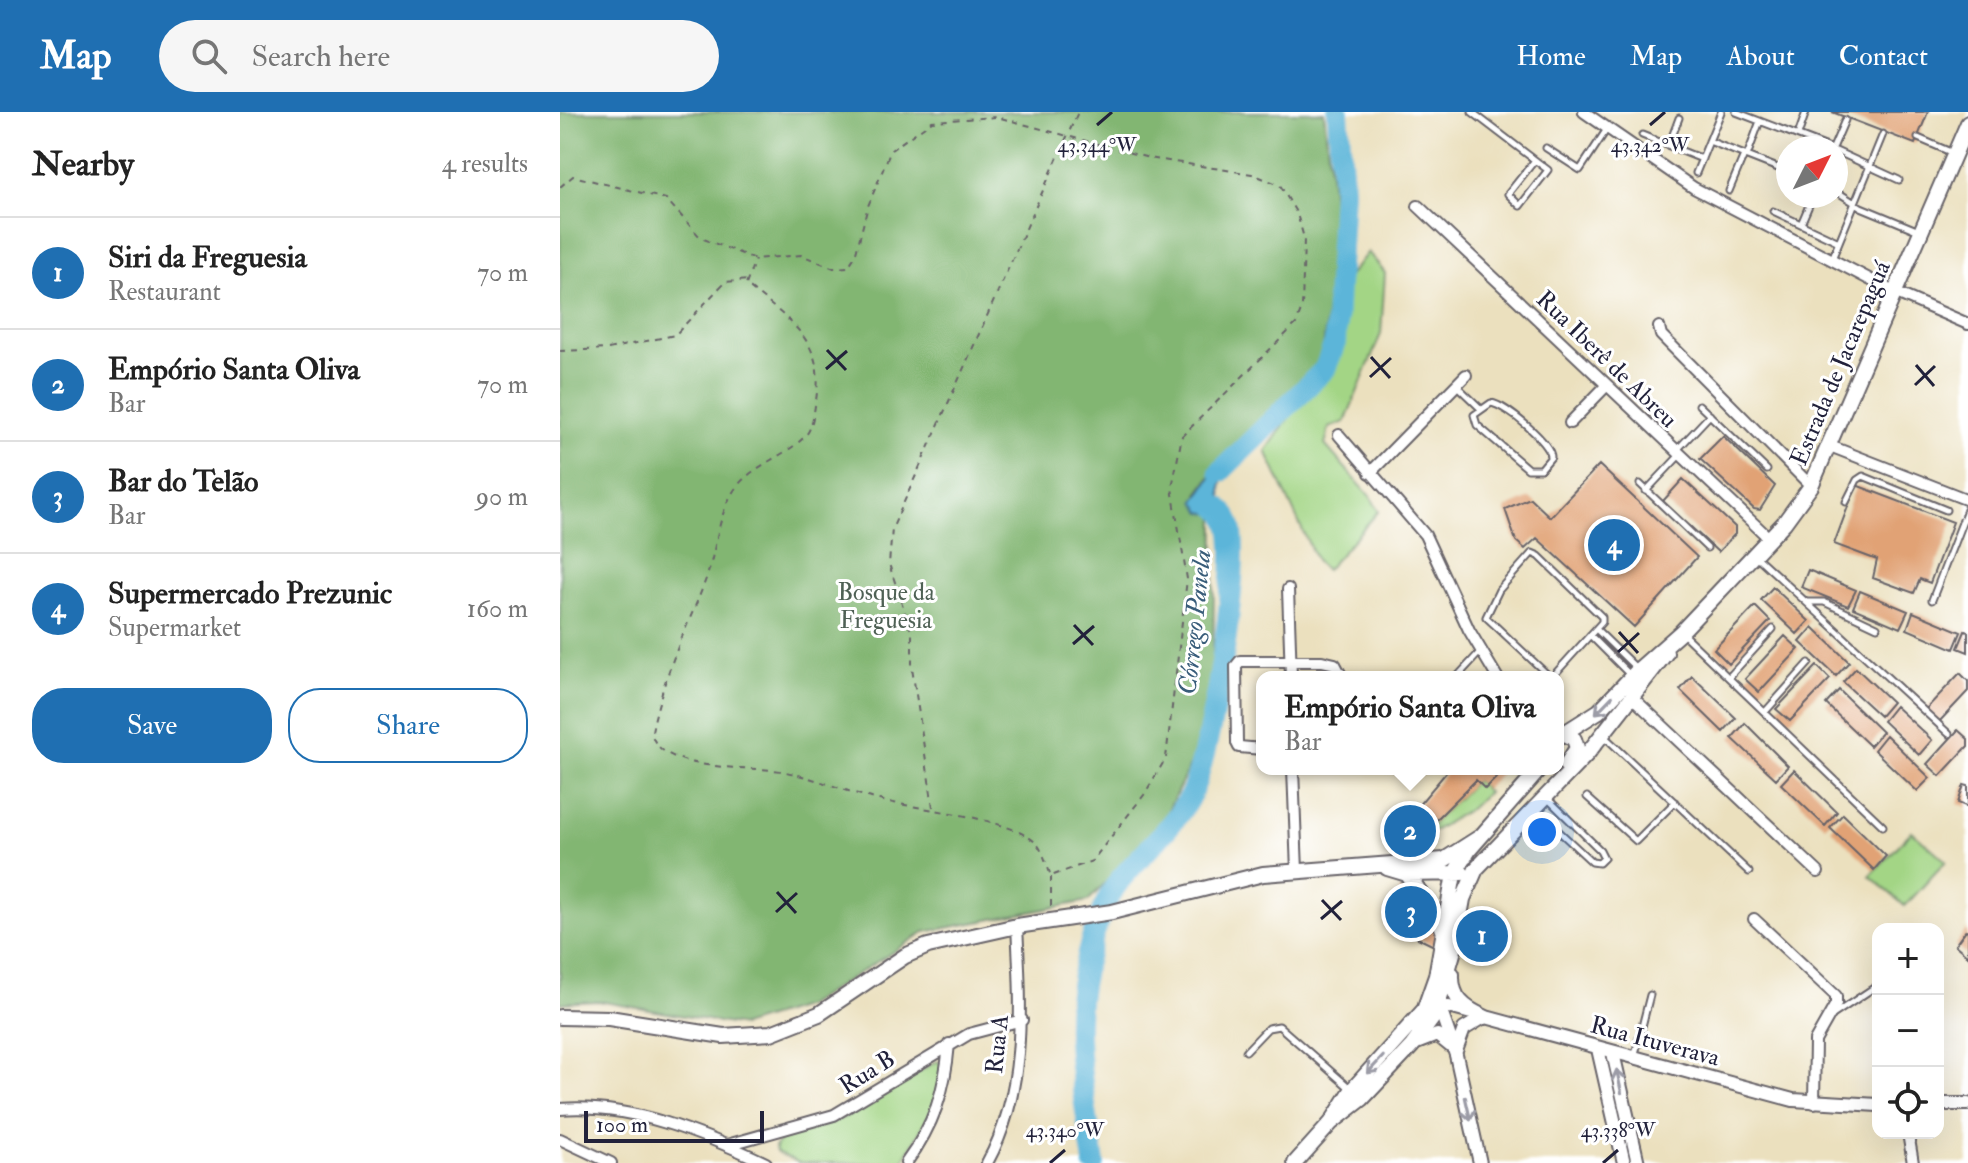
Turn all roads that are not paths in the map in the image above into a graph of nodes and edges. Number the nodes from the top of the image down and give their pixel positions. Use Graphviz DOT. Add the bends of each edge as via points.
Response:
graph roads {
  1 [pos="1472,112"];
  2 [pos="1584,112"];
  3 [pos="1721,112"];
  4 [pos="1736,112"];
  5 [pos="1806,112"];
  6 [pos="1679,118"];
  7 [pos="1845,120"];
  8 [pos="1760,121"];
  9 [pos="1968,123"];
  10 [pos="1608,129"];
  11 [pos="1883,134"];
  12 [pos="1642,135"];
  13 [pos="1798,135"];
  14 [pos="1838,136"];
  15 [pos="1918,138"];
  16 [pos="1709,141"];
  17 [pos="1669,145"];
  18 [pos="1546,148"];
  19 [pos="1960,151"];
  20 [pos="1745,155"];
  21 [pos="1848,156"];
  22 [pos="1702,159"];
  23 [pos="1535,160"];
  24 [pos="1871,166"];
  25 [pos="1776,167"];
  26 [pos="1696,173"];
  27 [pos="1899,180"];
  28 [pos="1729,191"];
  29 [pos="1848,197"];
  30 [pos="1856,201"];
  31 [pos="1418,206"];
  32 [pos="1808,208"];
  33 [pos="1773,211"];
  34 [pos="1801,224"];
  35 [pos="1920,231"];
  36 [pos="1839,242"];
  37 [pos="1832,260"];
  38 [pos="1894,292"];
  39 [pos="1968,324"];
  40 [pos="1659,327"];
  41 [pos="1466,375"];
  42 [pos="1456,385"];
  43 [pos="1606,386"];
  44 [pos="1699,405"];
  45 [pos="1480,408"];
  46 [pos="1710,415"];
  47 [pos="1570,423"];
  48 [pos="1339,435"];
  49 [pos="1830,446"];
  50 [pos="1677,454"];
  51 [pos="1767,470"];
  52 [pos="1370,473"];
  53 [pos="1909,477"];
  54 [pos="1640,484"];
  55 [pos="1811,486"];
  56 [pos="1646,491"];
  57 [pos="1904,493"];
  58 [pos="1968,500"];
  59 [pos="1846,502"];
  60 [pos="1968,507"];
  61 [pos="1946,510"];
  62 [pos="1770,539"];
  63 [pos="1707,548"];
  64 [pos="1754,555"];
  65 [pos="1288,589"];
  66 [pos="1932,600"];
  67 [pos="1807,602"];
  68 [pos="1877,627"];
  69 [pos="1596,629"];
  70 [pos="1773,629"];
  71 [pos="1681,632"];
  72 [pos="1590,635"];
  73 [pos="1481,651"];
  74 [pos="1291,660"];
  75 [pos="1809,663"];
  76 [pos="1291,671"];
  77 [pos="1339,671"];
  78 [pos="1463,671"];
  79 [pos="1493,671"];
  80 [pos="1544,671"];
  81 [pos="1558,671"];
  82 [pos="1634,673"];
  83 [pos="1729,677"];
  84 [pos="1632,697"];
  85 [pos="1765,712"];
  86 [pos="1564,731"];
  87 [pos="1603,734"];
  88 [pos="1949,734"];
  89 [pos="1564,735"];
  90 [pos="1256,748"];
  91 [pos="1564,767"];
  92 [pos="1293,775"];
  93 [pos="1413,775"];
  94 [pos="1534,775"];
  95 [pos="1557,775"];
  96 [pos="1410,778"];
  97 [pos="1546,797"];
  98 [pos="1587,797"];
  99 [pos="1675,802"];
  100 [pos="1534,808"];
  101 [pos="1883,826"];
  102 [pos="1480,837"];
  103 [pos="1482,862"];
  104 [pos="1383,867"];
  105 [pos="1297,871"];
  106 [pos="1749,872"];
  107 [pos="1818,872"];
  108 [pos="1407,874"];
  109 [pos="1454,874"];
  110 [pos="1754,919"];
  111 [pos="1017,926"];
  112 [pos="1443,931"];
  113 [pos="1454,950"];
  114 [pos="1872,989"];
  115 [pos="1650,995"];
  116 [pos="1431,1008"];
  117 [pos="560,1017"];
  118 [pos="1484,1017"];
  119 [pos="1022,1020"];
  120 [pos="1822,1022"];
  121 [pos="949,1044"];
  122 [pos="1412,1046"];
  123 [pos="1598,1049"];
  124 [pos="1246,1051"];
  125 [pos="1613,1053"];
  126 [pos="1456,1055"];
  127 [pos="1633,1059"];
  128 [pos="1352,1090"];
  129 [pos="1814,1103"];
  130 [pos="1944,1104"];
  131 [pos="1968,1104"];
  132 [pos="1872,1105"];
  133 [pos="560,1109"];
  134 [pos="1331,1123"];
  135 [pos="560,1139"];
  136 [pos="1909,1139"];
  137 [pos="727,1145"];
  138 [pos="611,1163"];
  139 [pos="766,1163"];
  140 [pos="906,1163"];
  141 [pos="987,1163"];
  142 [pos="1295,1163"];
  143 [pos="1480,1163"];
  144 [pos="1624,1163"];
  145 [pos="1638,1163"];
  146 [pos="1913,1163"];
  1 -- 23 [label="lane"];
  2 -- 10 [label="street"];
  3 -- 16 [label="lane"];
  4 -- 8 [label="lane"];
  5 -- 13 [label="lane"];
  6 -- 17 [label="lane"];
  7 -- 14 [label="lane"];
  8 -- 13 [label="lane"];
  8 -- 20 [label="lane"];
  9 -- 19 [label="main road, Estrada de Jacarepaguá"];
  10 -- 18 [label="lane" via="1580,170"];
  10 -- 37 [label="street" via="1694,188"];
  11 -- 24 [label="lane"];
  12 -- 17 [label="lane"];
  15 -- 19 [label="lane"];
  16 -- 20 [label="lane"];
  16 -- 22 [label="lane"];
  17 -- 22 [label="lane"];
  19 -- 35 [label="main road, Estrada de Jacarepaguá"];
  20 -- 25 [label="lane"];
  20 -- 28 [label="lane"];
  21 -- 24 [label="lane"];
  22 -- 26 [label="lane"];
  23 -- 23 [label="lane" via="1548,170 1520,206 1508,194"];
  24 -- 27 [label="lane"];
  24 -- 30 [label="lane"];
  29 -- 30 [label="lane"];
  30 -- 35 [label="lane"];
  30 -- 36 [label="lane"];
  31 -- 43 [label="street, Rua Iberê de Abreu"];
  32 -- 34 [label="lane"];
  33 -- 34 [label="lane"];
  34 -- 36 [label="lane"];
  35 -- 38 [label="main road, Estrada de Jacarepaguá"];
  36 -- 37 [label="lane"];
  37 -- 38 [label="street"];
  38 -- 39 [label="street"];
  38 -- 49 [label="main road, Estrada de Jacarepaguá"];
  40 -- 55 [label="street" via="1661,335"];
  41 -- 42 [label="street"];
  42 -- 45 [label="lane"];
  42 -- 52 [label="street"];
  43 -- 47 [label="street"];
  43 -- 50 [label="street, Rua Iberê de Abreu"];
  44 -- 46 [label="lane"];
  45 -- 45 [label="lane" via="1498,404 1549,447 1551,457 1541,469 1528,469 1474,420"];
  46 -- 50 [label="lane"];
  46 -- 51 [label="lane"];
  48 -- 52 [label="street"];
  49 -- 53 [label="street"];
  49 -- 55 [label="main road, Estrada de Jacarepaguá"];
  50 -- 56 [label="lane"];
  50 -- 62 [label="street, Rua Iberê de Abreu"];
  52 -- 73 [label="street" via="1425,535"];
  53 -- 57 [label="lane"];
  53 -- 58 [label="street"];
  54 -- 56 [label="lane"];
  55 -- 62 [label="main road, Estrada de Jacarepaguá"];
  56 -- 63 [label="lane"];
  57 -- 59 [label="lane" via="1859,477"];
  57 -- 61 [label="lane"];
  60 -- 66 [label="lane"];
  62 -- 64 [label="main road, Estrada de Jacarepaguá"];
  64 -- 67 [label="lane"];
  64 -- 71 [label="main road, Estrada de Jacarepaguá"];
  65 -- 74 [label="street"];
  67 -- 68 [label="lane" via="1818,600"];
  67 -- 88 [label="lane"];
  69 -- 72 [label="lane"];
  69 -- 80 [label="lane" via="1602,622 1598,610 1532,553 1499,590 1486,617"];
  69 -- 82 [label="lane"];
  70 -- 83 [label="lane"];
  71 -- 82 [label="main road, Estrada de Jacarepaguá"];
  71 -- 83 [label="lane"];
  71 -- 84 [label="main road, Estrada de Jacarepaguá"];
  72 -- 81 [label="lane"];
  72 -- 82 [label="lane"];
  73 -- 78 [label="lane"];
  73 -- 79 [label="street"];
  74 -- 76 [label="street"];
  74 -- 77 [label="street" via="1335,664"];
  74 -- 90 [label="street" via="1246,660 1236,666 1237,743"];
  75 -- 85 [label="lane"];
  82 -- 86 [label="main road, Estrada de Jacarepaguá, one-way" via="1599,711"];
  83 -- 85 [label="lane"];
  84 -- 87 [label="main road, Estrada de Jacarepaguá"];
  84 -- 107 [label="street"];
  85 -- 101 [label="lane"];
  87 -- 97 [label="main road, Estrada de Jacarepaguá"];
  87 -- 99 [label="lane"];
  89 -- 91 [label="main road" via="1574,739 1577,753"];
  92 -- 105 [label="street"];
  93 -- 96 [label="lane"];
  94 -- 102 [label="main road, Estrada de Jacarepaguá"];
  95 -- 97 [label="main road"];
  97 -- 100 [label="main road, Estrada de Jacarepaguá"];
  97 -- 100 [label="lane" via="1600,850 1604,858 1599,863"];
  98 -- 99 [label="lane" via="1636,841"];
  99 -- 106 [label="lane"];
  100 -- 103 [label="main road, Estrada de Jacarepaguá"];
  102 -- 104 [label="main road" via="1444,860"];
  102 -- 109 [label="main road, Estrada de Jacarepaguá"];
  103 -- 109 [label="main road"];
  103 -- 113 [label="main road, Estrada de Jacarepaguá" via="1463,899"];
  104 -- 105 [label="main road"];
  104 -- 108 [label="main road"];
  105 -- 111 [label="main road" via="1263,874 1112,912"];
  108 -- 109 [label="main road"];
  108 -- 112 [label="main road"];
  109 -- 112 [label="main road, Estrada de Jacarepaguá"];
  110 -- 120 [label="street" via="1833,990 1836,1004"];
  111 -- 117 [label="main road" via="905,956 819,1014 771,1033 723,1036 609,1018"];
  111 -- 119 [label="street, Rua A"];
  112 -- 116 [label="main road, Estrada de Jacarepaguá"];
  113 -- 116 [label="main road, Estrada de Jacarepaguá"];
  113 -- 118 [label="main road" via="1455,995 1466,1009"];
  114 -- 120 [label="lane"];
  115 -- 127 [label="lane"];
  116 -- 118 [label="street, Rua Ituverava"];
  116 -- 122 [label="main road, Estrada de Jacarepaguá"];
  116 -- 126 [label="street"];
  116 -- 128 [label="main road, Estrada de Jacarepaguá, one-way"];
  118 -- 123 [label="street, Rua Ituverava"];
  118 -- 126 [label="street" via="1464,1029"];
  119 -- 121 [label="street, Rua B" via="987,1027"];
  119 -- 141 [label="street, Rua A" via="1008,1105"];
  120 -- 129 [label="street" via="1815,1041"];
  121 -- 137 [label="street, Rua B" via="845,1110"];
  121 -- 140 [label="street" via="943,1096"];
  122 -- 126 [label="street" via="1437,1035"];
  122 -- 134 [label="main road, Estrada de Jacarepaguá"];
  123 -- 125 [label="street, Rua Ituverava"];
  123 -- 144 [label="street"];
  124 -- 128 [label="lane" via="1268,1028 1279,1026"];
  125 -- 127 [label="street, Rua Ituverava"];
  145 -- 125 [label="street, one-way"];
  126 -- 143 [label="street, one-way"];
  127 -- 129 [label="street, Rua Ituverava"];
  128 -- 134 [label="main road, Estrada de Jacarepaguá"];
  129 -- 132 [label="street, Rua Ituverava"];
  130 -- 131 [label="street"];
  133 -- 137 [label="street" via="632,1115"];
  134 -- 142 [label="main road, Estrada de Jacarepaguá"];
  135 -- 138 [label="street"];
  136 -- 146 [label="street"];
  137 -- 139 [label="street"];
}
